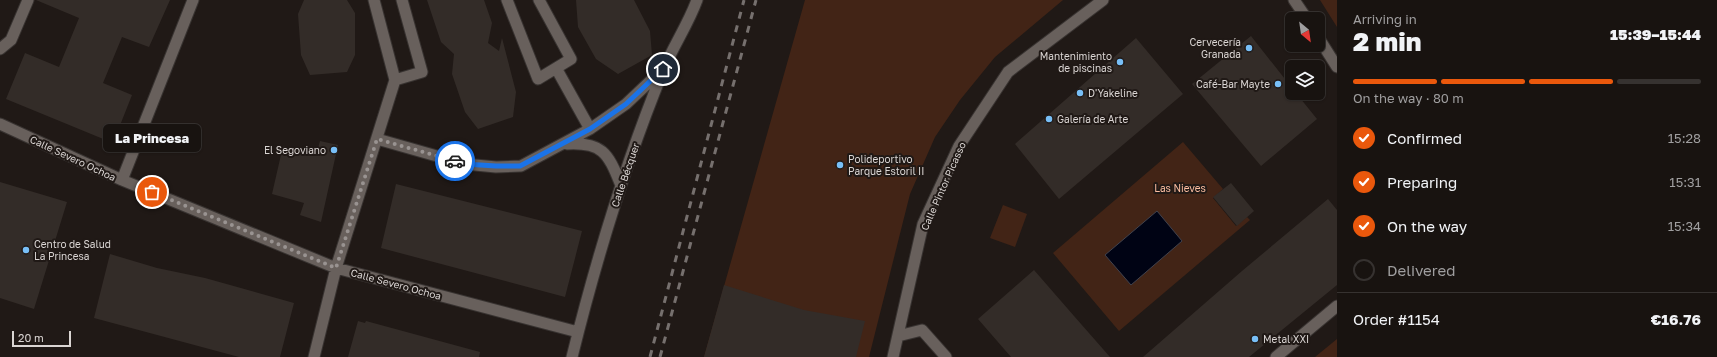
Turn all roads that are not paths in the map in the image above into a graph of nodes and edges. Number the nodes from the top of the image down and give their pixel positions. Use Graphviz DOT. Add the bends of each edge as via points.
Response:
graph roads {
  1 [pos="28,0"];
  2 [pos="193,0"];
  3 [pos="374,0"];
  4 [pos="402,0"];
  5 [pos="507,0"];
  6 [pos="539,0"];
  7 [pos="697,0"];
  8 [pos="1103,0"];
  9 [pos="1294,0"];
  10 [pos="1302,12"];
  11 [pos="1325,48"];
  12 [pos="0,50"];
  13 [pos="1337,67"];
  14 [pos="556,68"];
  15 [pos="663,69"];
  16 [pos="395,80"];
  17 [pos="0,124"];
  18 [pos="590,129"];
  19 [pos="377,139"];
  20 [pos="564,144"];
  21 [pos="122,180"];
  22 [pos="620,183"];
  23 [pos="336,268"];
  24 [pos="1337,306"];
  25 [pos="578,332"];
  26 [pos="898,336"];
  27 [pos="314,357"];
  28 [pos="572,357"];
  29 [pos="893,357"];
  30 [pos="946,357"];
  31 [pos="1276,357"];
  1 -- 12 [label="street" via="11,40"];
  2 -- 21 [label="street"];
  3 -- 16 [label="street"];
  4 -- 16 [label="street" via="422,72"];
  5 -- 14 [label="street" via="538,79"];
  6 -- 14 [label="street" via="571,59"];
  7 -- 15 [label="street, Calle Bécquer" via="691,17"];
  8 -- 26 [label="street, Calle Pintor Picasso" via="1008,72 959,146 923,224"];
  9 -- 10 [label="street"];
  11 -- 13 [label="street"];
  14 -- 18 [label="street"];
  15 -- 18 [label="street" via="626,104"];
  15 -- 22 [label="street, Calle Bécquer"];
  16 -- 19 [label="street"];
  17 -- 21 [label="street, Calle Severo Ochoa"];
  18 -- 20 [label="street"];
  19 -- 20 [label="street" via="464,164 496,166 520,166"];
  19 -- 23 [label="street"];
  20 -- 22 [label="street" via="583,143 599,148 611,162"];
  21 -- 23 [label="street, Calle Severo Ochoa"];
  22 -- 25 [label="street, Calle Bécquer"];
  23 -- 25 [label="street, Calle Severo Ochoa"];
  23 -- 27 [label="street"];
  24 -- 31 [label="street"];
  25 -- 28 [label="street, Calle Bécquer"];
  26 -- 29 [label="street, Calle Pintor Picasso"];
  26 -- 30 [label="street" via="922,330"];
}
